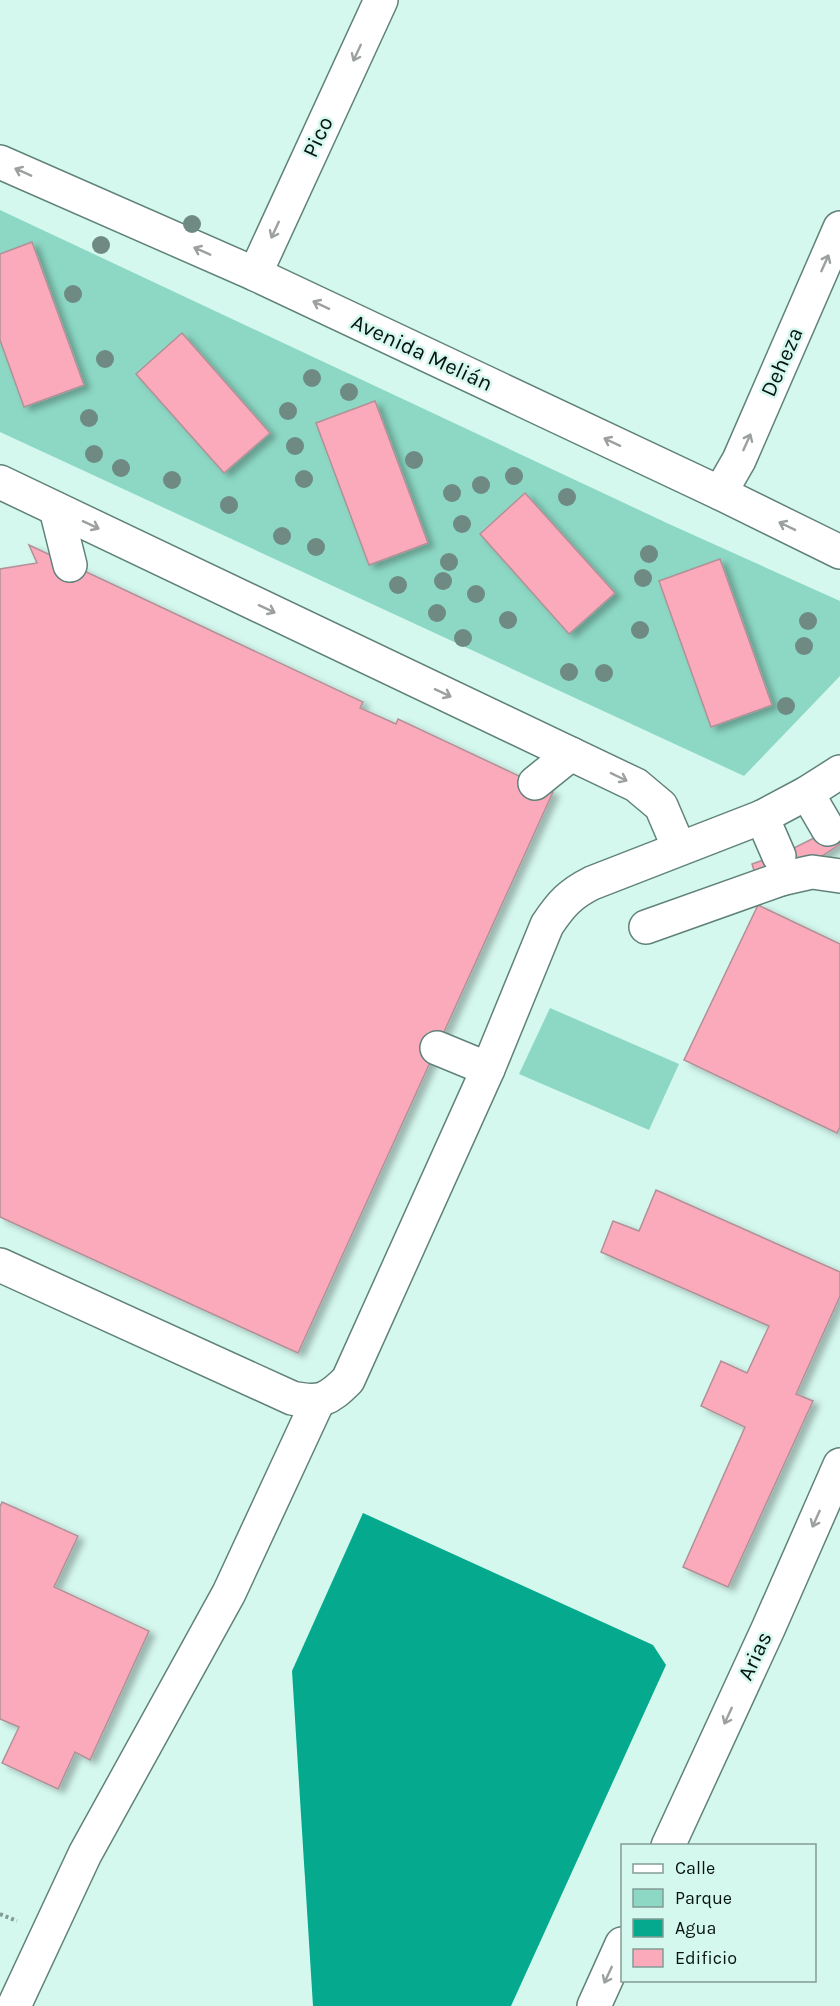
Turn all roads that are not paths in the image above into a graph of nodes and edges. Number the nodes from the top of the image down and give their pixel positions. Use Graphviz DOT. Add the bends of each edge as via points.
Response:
graph roads {
  1 [pos="381,0"];
  2 [pos="0,162"];
  3 [pos="840,228"];
  4 [pos="255,274"];
  5 [pos="0,482"];
  6 [pos="720,493"];
  7 [pos="56,508"];
  8 [pos="840,552"];
  9 [pos="70,565"];
  10 [pos="571,754"];
  11 [pos="840,772"];
  12 [pos="536,783"];
  13 [pos="807,793"];
  14 [pos="762,817"];
  15 [pos="679,848"];
  16 [pos="836,850"];
  17 [pos="780,870"];
  18 [pos="646,927"];
  19 [pos="438,1048"];
  20 [pos="488,1070"];
  21 [pos="0,1265"];
  22 [pos="318,1401"];
  23 [pos="840,1465"];
  24 [pos="668,1844"];
  25 [pos="621,1946"];
  26 [pos="14,2006"];
  27 [pos="594,2006"];
  1 -- 4 [label="street, Pico, one-way"];
  4 -- 2 [label="street, Avenida Melián, one-way"];
  6 -- 3 [label="street, Deheza, one-way" via="739,460"];
  6 -- 4 [label="street, Avenida Melián, one-way"];
  5 -- 7 [label="street"];
  8 -- 6 [label="street, Avenida Melián, one-way"];
  7 -- 9 [label="street"];
  7 -- 10 [label="street, one-way"];
  10 -- 12 [label="street"];
  10 -- 15 [label="street, one-way" via="636,785 661,806"];
  11 -- 13 [label="street"];
  13 -- 14 [label="street"];
  13 -- 16 [label="street"];
  14 -- 15 [label="street"];
  14 -- 17 [label="street"];
  15 -- 20 [label="street" via="592,883 559,906"];
  16 -- 17 [label="street" via="812,872"];
  17 -- 18 [label="street"];
  19 -- 20 [label="street"];
  20 -- 22 [label="street" via="348,1380 335,1394"];
  21 -- 22 [label="street" via="292,1398"];
  22 -- 26 [label="street" via="229,1593 85,1854"];
  23 -- 24 [label="street, Arias, one-way"];
  25 -- 27 [label="street, one-way"];
}
